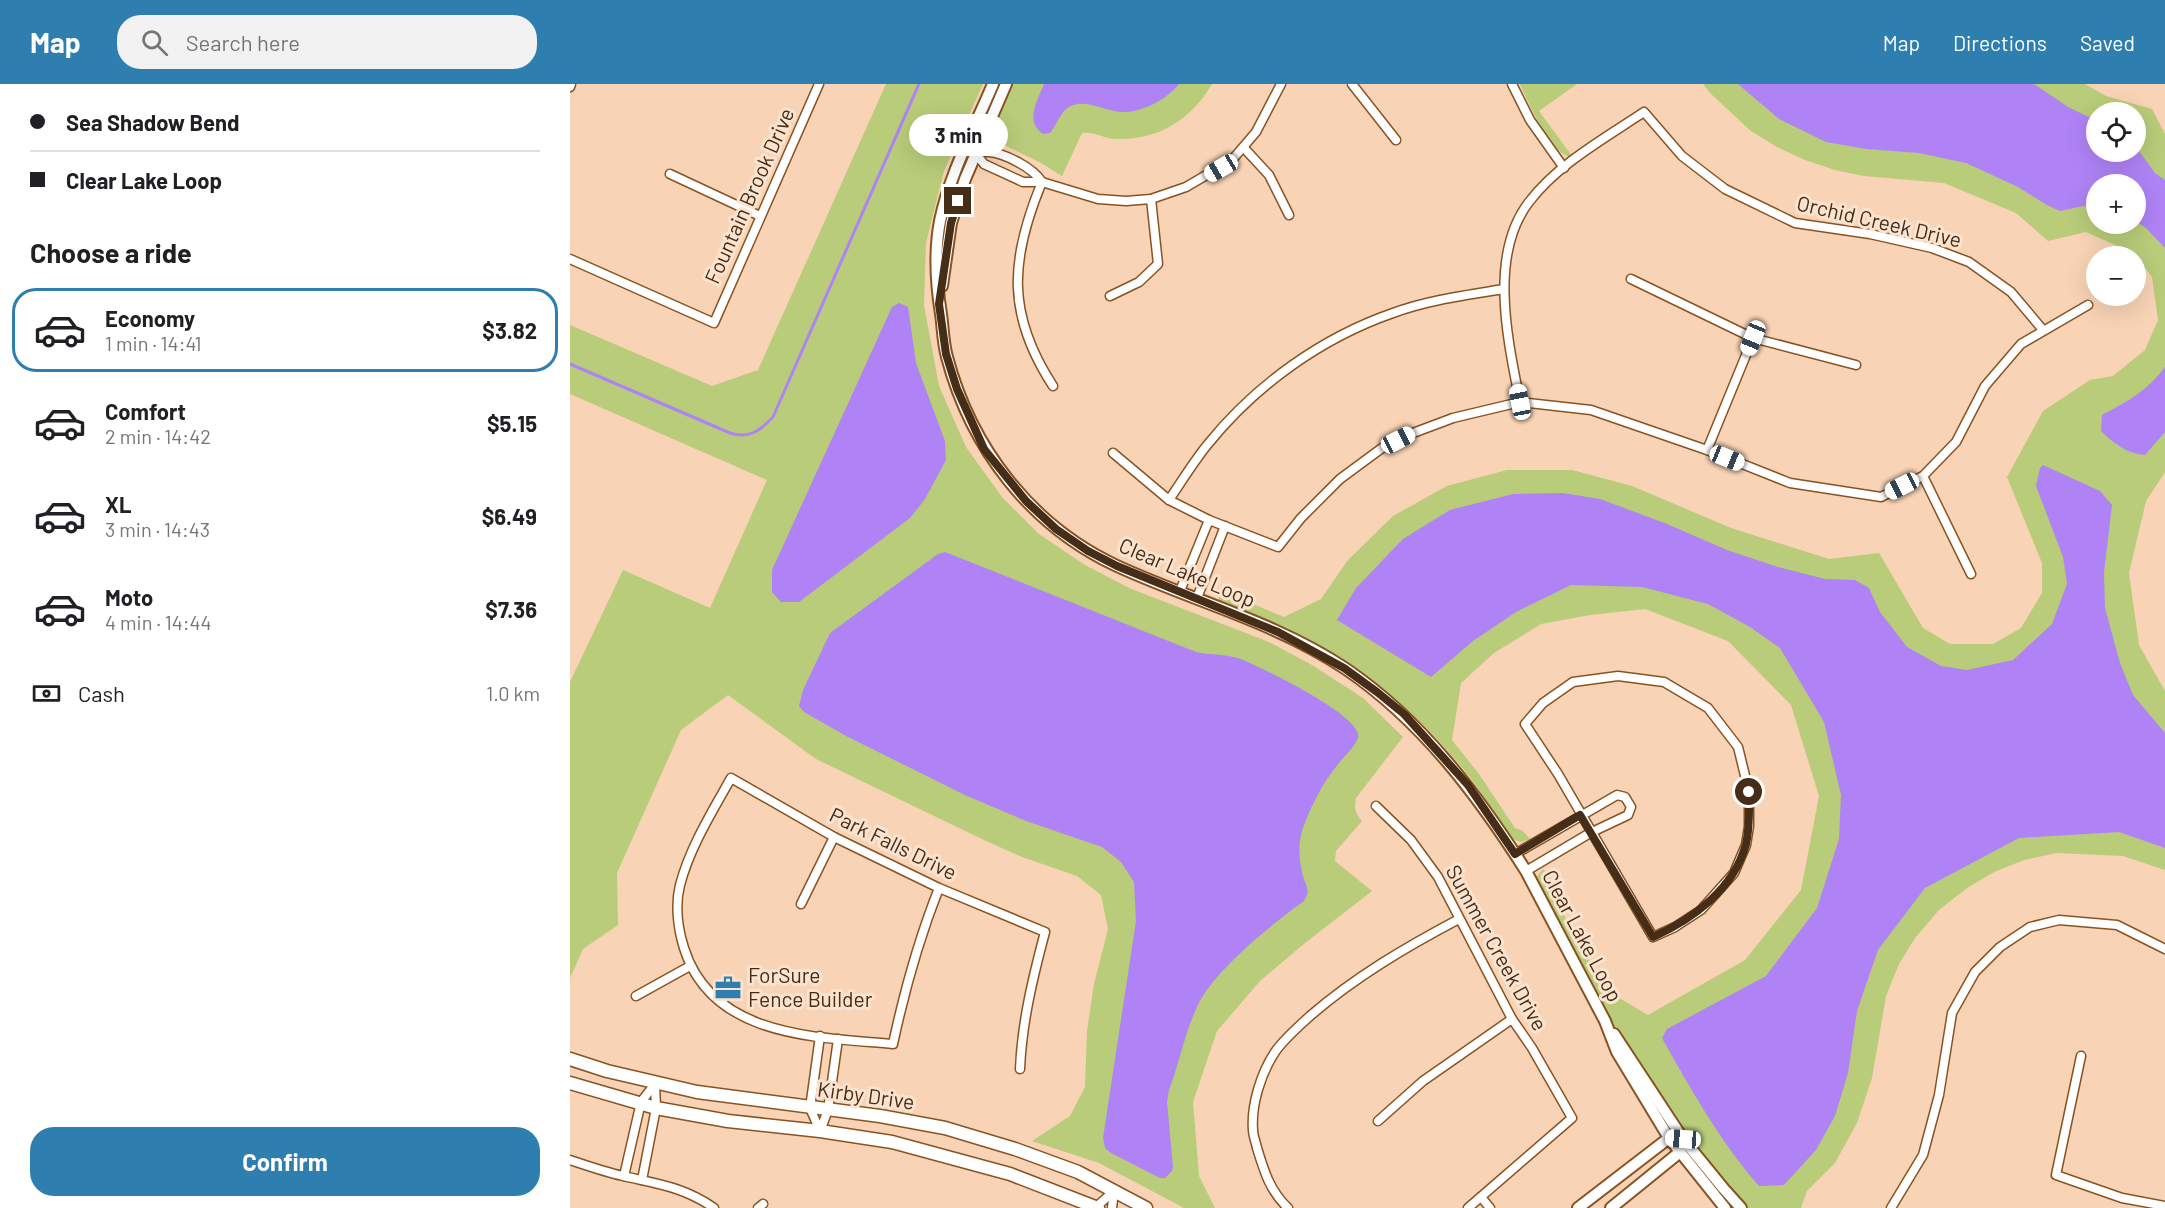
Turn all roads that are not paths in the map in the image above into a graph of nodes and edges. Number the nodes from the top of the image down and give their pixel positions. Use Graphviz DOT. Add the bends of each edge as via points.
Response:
graph roads {
  1 [pos="819,84"];
  2 [pos="993,84"];
  3 [pos="1006,84"];
  4 [pos="1281,84"];
  5 [pos="1352,84"];
  6 [pos="1512,84"];
  7 [pos="1396,140"];
  8 [pos="1244,148"];
  9 [pos="965,149"];
  10 [pos="976,154"];
  11 [pos="1564,168"];
  12 [pos="670,174"];
  13 [pos="1042,182"];
  14 [pos="1151,199"];
  15 [pos="1289,214"];
  16 [pos="760,216"];
  17 [pos="570,259"];
  18 [pos="1631,279"];
  19 [pos="1504,289"];
  20 [pos="1110,296"];
  21 [pos="939,304"];
  22 [pos="2086,305"];
  23 [pos="2043,330"];
  24 [pos="1753,338"];
  25 [pos="1856,365"];
  26 [pos="1053,386"];
  27 [pos="1520,402"];
  28 [pos="1707,450"];
  29 [pos="1113,453"];
  30 [pos="1923,476"];
  31 [pos="1169,500"];
  32 [pos="1209,520"];
  33 [pos="1225,526"];
  34 [pos="1971,574"];
  35 [pos="1180,591"];
  36 [pos="1197,598"];
  37 [pos="1376,806"];
  38 [pos="1580,815"];
  39 [pos="1590,833"];
  40 [pos="834,837"];
  41 [pos="1515,854"];
  42 [pos="1526,871"];
  43 [pos="939,888"];
  44 [pos="801,904"];
  45 [pos="1459,919"];
  46 [pos="2165,949"];
  47 [pos="690,966"];
  48 [pos="636,996"];
  49 [pos="1512,1019"];
  50 [pos="1605,1021"];
  51 [pos="820,1036"];
  52 [pos="838,1039"];
  53 [pos="2081,1056"];
  54 [pos="570,1059"];
  55 [pos="1020,1069"];
  56 [pos="570,1083"];
  57 [pos="655,1084"];
  58 [pos="641,1102"];
  59 [pos="656,1108"];
  60 [pos="810,1108"];
  61 [pos="828,1110"];
  62 [pos="1378,1121"];
  63 [pos="820,1131"];
  64 [pos="1669,1138"];
  65 [pos="1683,1139"];
  66 [pos="1680,1152"];
  67 [pos="570,1160"];
  68 [pos="624,1176"];
  69 [pos="642,1180"];
  70 [pos="1114,1191"];
  71 [pos="1481,1197"];
  72 [pos="2165,1206"];
  73 [pos="714,1208"];
  74 [pos="1096,1208"];
  75 [pos="1112,1208"];
  76 [pos="1146,1208"];
  77 [pos="1288,1208"];
  78 [pos="1468,1208"];
  79 [pos="1490,1208"];
  80 [pos="1578,1208"];
  81 [pos="1611,1208"];
  82 [pos="1725,1208"];
  83 [pos="1741,1208"];
  84 [pos="1891,1208"];
  1 -- 16 [label="street, Fountain Brook Drive"];
  2 -- 9 [label="street, Clear Lake Loop"];
  3 -- 10 [label="street, Clear Lake Loop"];
  4 -- 8 [label="street"];
  5 -- 7 [label="street"];
  6 -- 11 [label="street" via="1530,120"];
  8 -- 14 [label="street" via="1227,164 1186,187"];
  8 -- 15 [label="street" via="1269,175"];
  9 -- 10 [label="street"];
  9 -- 21 [label="street, Clear Lake Loop" via="952,178 940,223 936,275"];
  10 -- 13 [label="street" via="984,164 1023,182"];
  10 -- 13 [label="street" via="989,152 1020,163"];
  10 -- 21 [label="street, Clear Lake Loop" via="951,223"];
  11 -- 19 [label="street" via="1540,189 1518,220 1507,256"];
  11 -- 23 [label="street, Orchid Creek Drive" via="1644,112 1682,156 1725,189 1795,223 1870,234 1932,248 1969,262 2010,292"];
  12 -- 16 [label="street"];
  13 -- 14 [label="street" via="1098,199"];
  13 -- 26 [label="street" via="1019,251 1018,283 1026,337"];
  14 -- 20 [label="street" via="1158,264 1139,282"];
  16 -- 17 [label="street, Fountain Brook Drive" via="714,323"];
  18 -- 24 [label="street"];
  19 -- 27 [label="street"];
  19 -- 31 [label="street" via="1393,313 1312,351 1228,420"];
  21 -- 35 [label="street, Clear Lake Loop" via="946,354 968,417 984,449 1026,501 1088,551"];
  22 -- 23 [label="street"];
  23 -- 30 [label="street" via="2021,344 1985,386 1956,442"];
  24 -- 25 [label="street"];
  24 -- 28 [label="street"];
  27 -- 28 [label="street" via="1591,410"];
  27 -- 33 [label="street" via="1453,418 1382,448 1340,479 1278,547"];
  28 -- 30 [label="street" via="1790,483 1881,497"];
  29 -- 31 [label="street"];
  30 -- 34 [label="street"];
  31 -- 32 [label="street"];
  32 -- 33 [label="street"];
  32 -- 35 [label="street"];
  33 -- 36 [label="street"];
  35 -- 36 [label="street, Clear Lake Loop"];
  36 -- 41 [label="street, Clear Lake Loop" via="1312,649 1377,692 1404,714 1468,785"];
  37 -- 45 [label="street, Summer Creek Drive" via="1411,840 1438,877"];
  38 -- 39 [label="street"];
  38 -- 39 [label="street" via="1617,795 1625,796 1631,807 1628,815"];
  38 -- 39 [label="street" via="1525,724 1543,703 1573,682 1618,676 1664,682 1708,708 1738,747 1749,792 1746,845 1734,873 1701,910 1675,927 1653,937"];
  38 -- 41 [label="street"];
  39 -- 42 [label="street"];
  40 -- 43 [label="street, Park Falls Drive"];
  40 -- 44 [label="street"];
  40 -- 47 [label="street, Park Falls Drive" via="731,778 693,849 679,887 680,929"];
  41 -- 42 [label="street, Clear Lake Loop"];
  42 -- 50 [label="street, Clear Lake Loop"];
  43 -- 52 [label="street" via="919,939 893,1044"];
  43 -- 55 [label="street, Park Falls Drive" via="1045,932 1032,980"];
  45 -- 49 [label="street, Summer Creek Drive"];
  45 -- 77 [label="street" via="1408,946 1333,996 1294,1030 1275,1053 1261,1080 1253,1131 1269,1184"];
  46 -- 84 [label="street" via="2117,925 2059,920 2030,927 2000,946 1975,972 1952,1012 1939,1095 1923,1155"];
  47 -- 48 [label="street"];
  47 -- 51 [label="street" via="721,1002 750,1021 768,1028"];
  49 -- 62 [label="street" via="1423,1081"];
  49 -- 71 [label="street, Summer Creek Drive" via="1572,1118"];
  50 -- 64 [label="street, Clear Lake Loop" via="1617,1052"];
  50 -- 65 [label="street"];
  51 -- 52 [label="street"];
  51 -- 60 [label="street"];
  52 -- 61 [label="street"];
  53 -- 72 [label="street" via="2056,1175 2122,1198"];
  54 -- 57 [label="main road, Kirby Drive"];
  56 -- 58 [label="main road, Kirby Drive"];
  57 -- 58 [label="street"];
  57 -- 59 [label="street"];
  57 -- 60 [label="main road, Kirby Drive"];
  58 -- 59 [label="main road, Kirby Drive"];
  58 -- 68 [label="street"];
  59 -- 63 [label="main road, Kirby Drive"];
  59 -- 69 [label="street"];
  60 -- 61 [label="main road, Kirby Drive"];
  60 -- 63 [label="street"];
  61 -- 63 [label="street"];
  61 -- 70 [label="main road, Kirby Drive" via="945,1128 1078,1172"];
  63 -- 74 [label="main road, Kirby Drive" via="892,1142 1010,1174"];
  64 -- 65 [label="street"];
  64 -- 66 [label="street, Clear Lake Loop"];
  64 -- 80 [label="street"];
  65 -- 66 [label="street"];
  65 -- 83 [label="street"];
  66 -- 81 [label="street"];
  66 -- 82 [label="street, Clear Lake Loop"];
  67 -- 68 [label="street"];
  68 -- 69 [label="street"];
  69 -- 73 [label="street" via="689,1192"];
  70 -- 74 [label="street"];
  70 -- 75 [label="street"];
  70 -- 76 [label="main road, Kirby Drive"];
  71 -- 78 [label="street"];
  71 -- 79 [label="street"];
}
